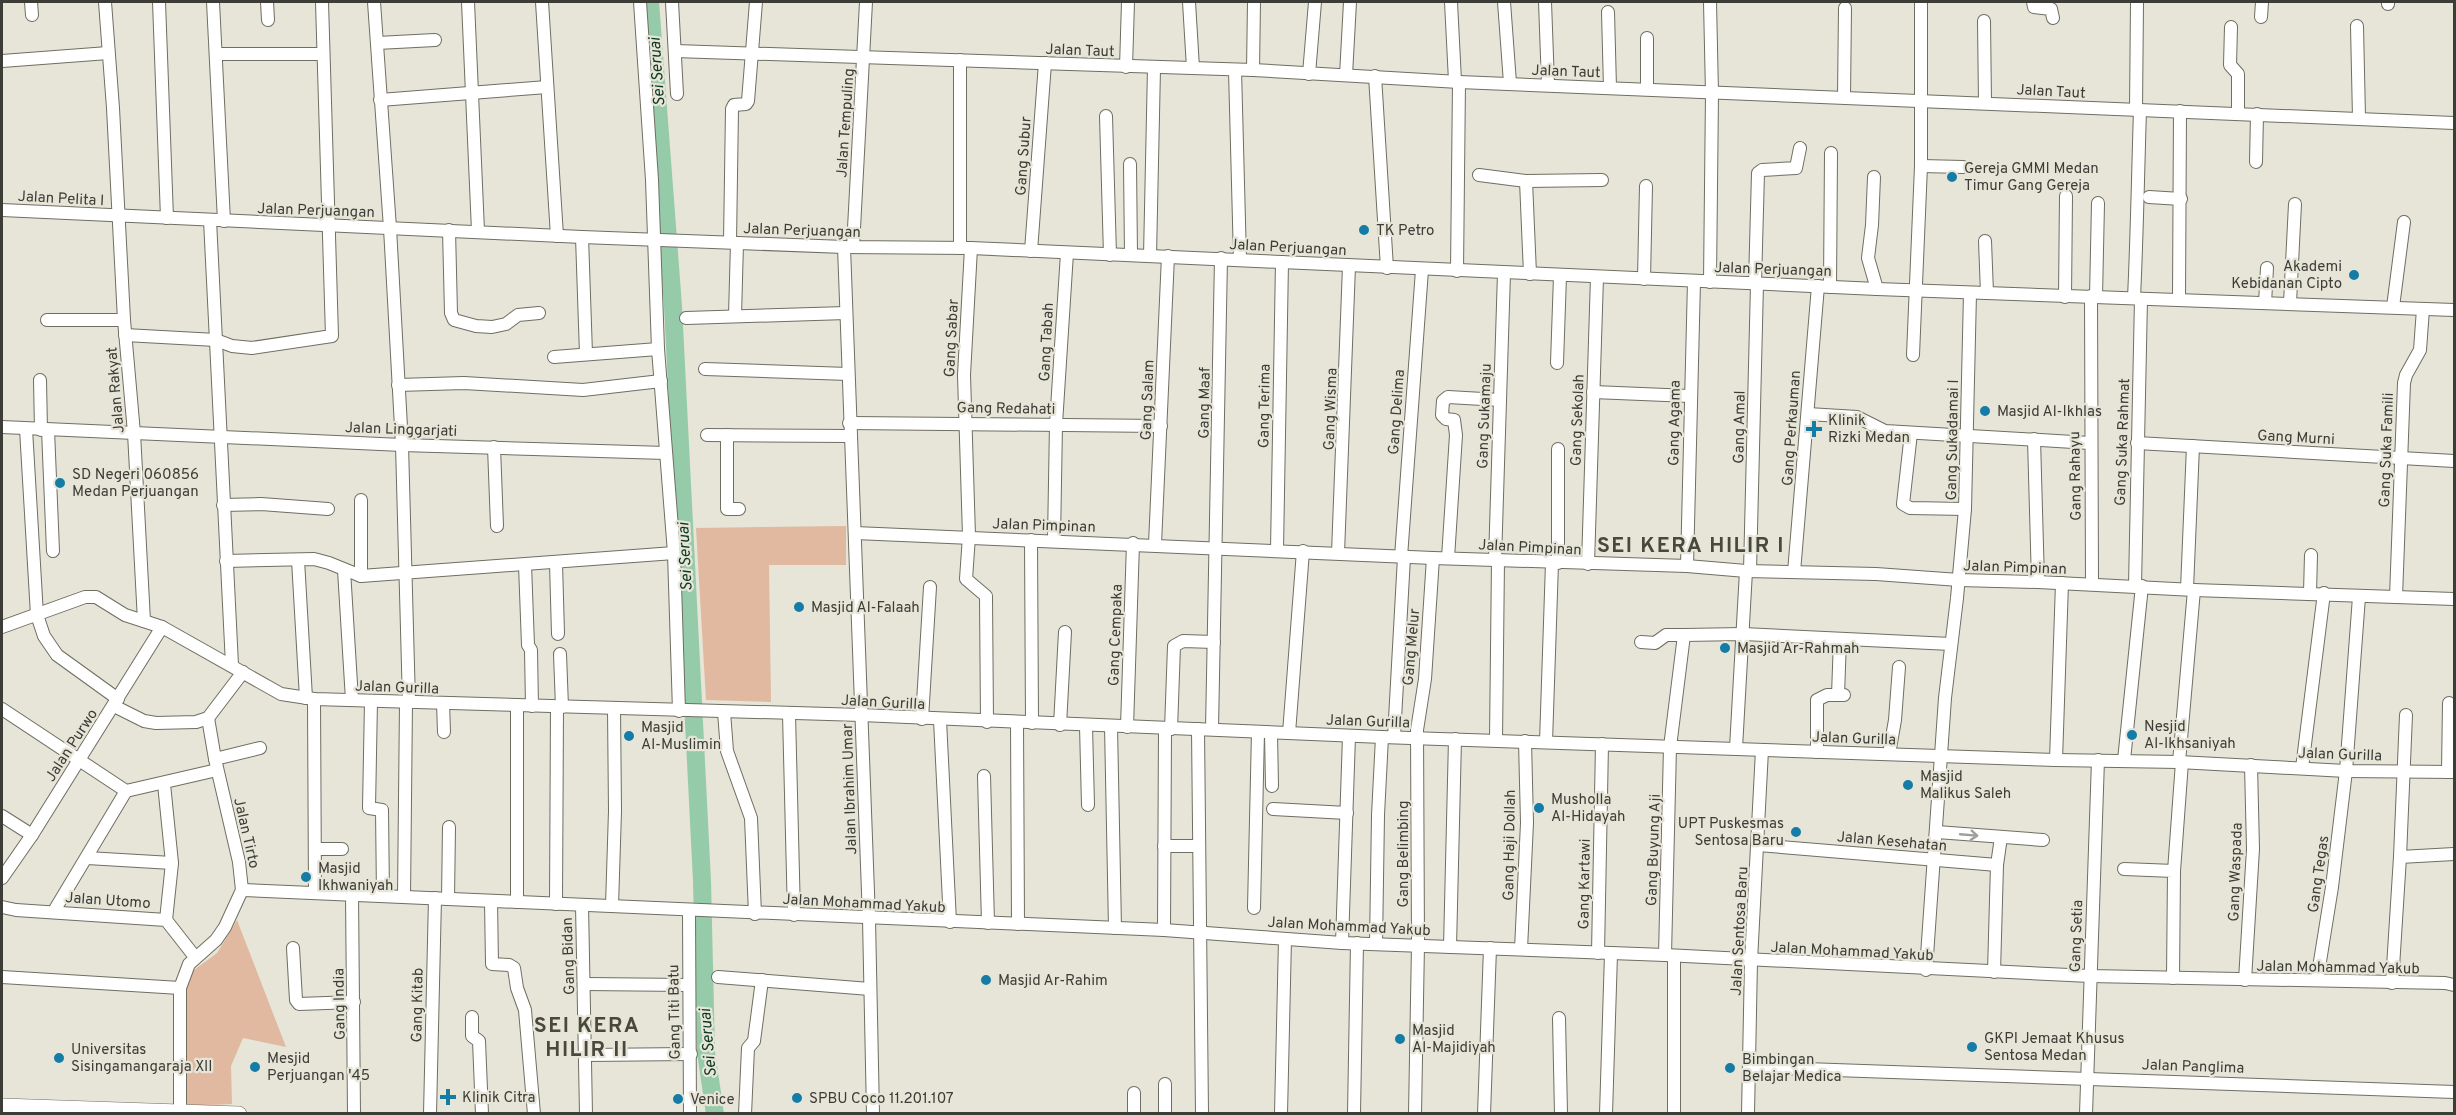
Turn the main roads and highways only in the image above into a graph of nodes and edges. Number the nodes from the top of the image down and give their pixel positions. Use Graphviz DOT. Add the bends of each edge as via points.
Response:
graph roads {
  1 [pos="2,1106"];
  2 [pos="103,1111"];
  3 [pos="180,1112"];
  4 [pos="239,1113"];
  1 -- 2 [label="main road"];
  2 -- 3 [label="main road"];
  3 -- 4 [label="main road"];
}
